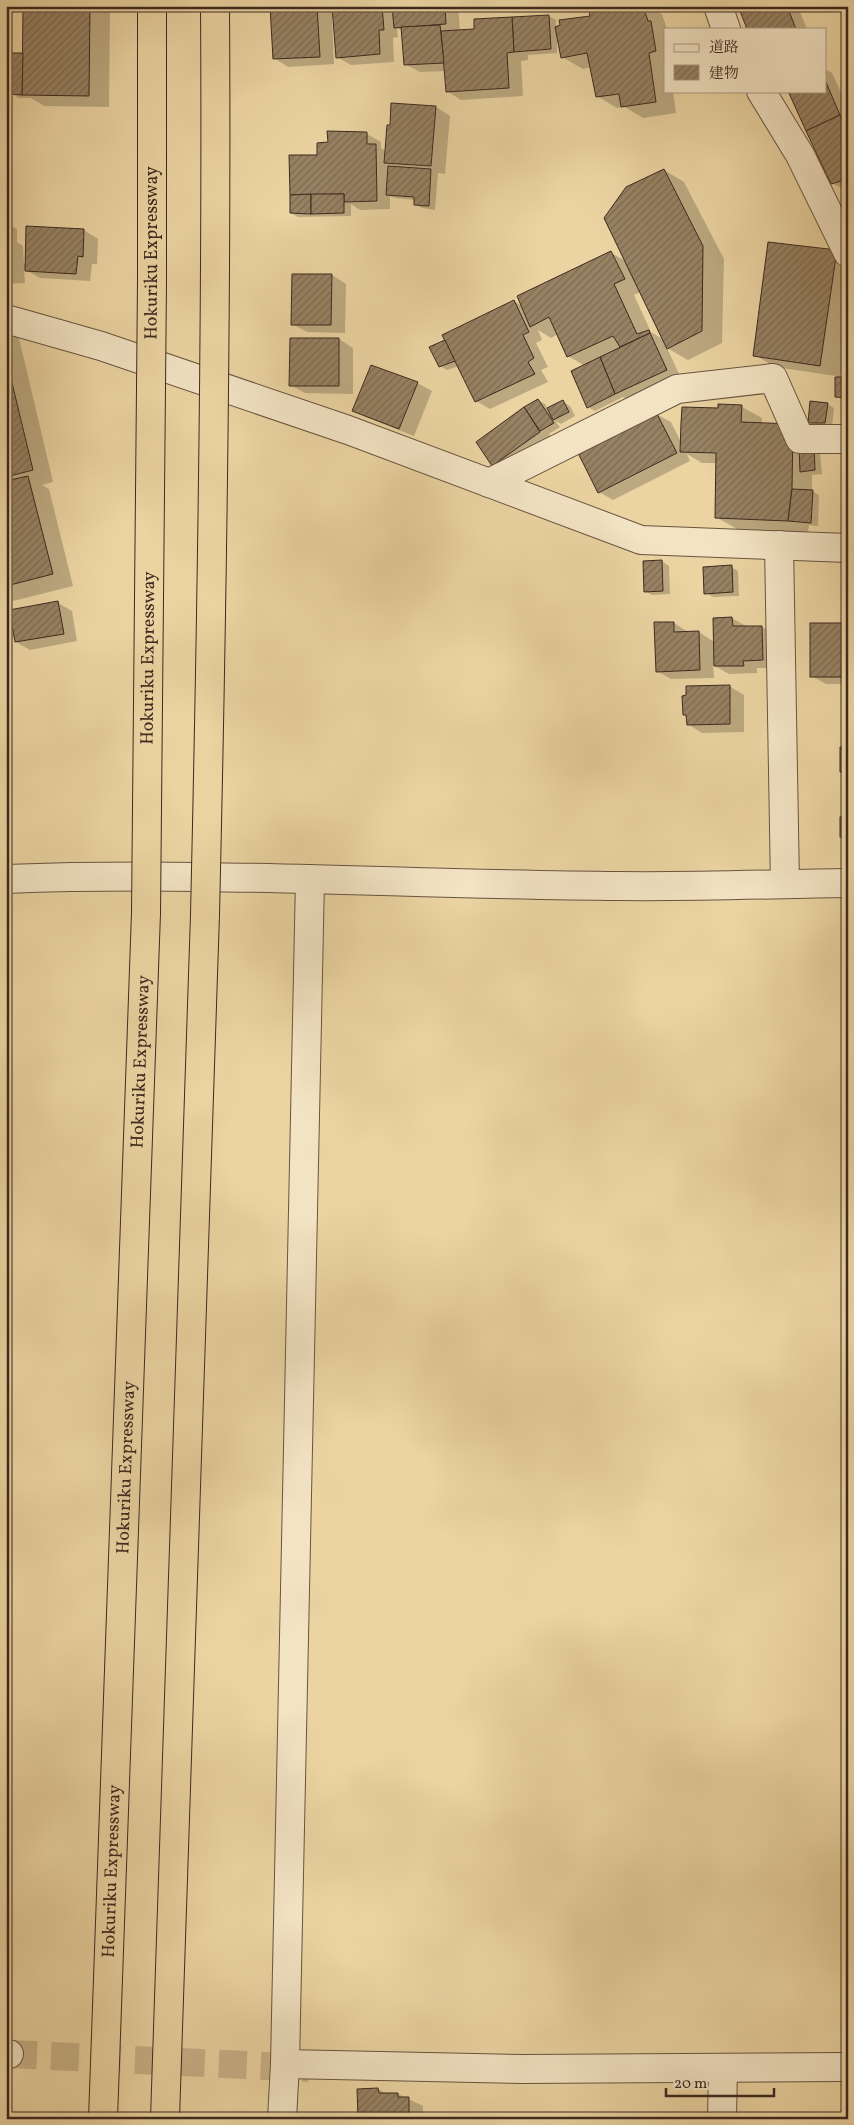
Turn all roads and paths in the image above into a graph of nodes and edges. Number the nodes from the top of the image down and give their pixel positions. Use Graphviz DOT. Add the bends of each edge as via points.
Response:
graph roads {
  1 [pos="152,6"];
  2 [pos="215,6"];
  3 [pos="718,6"];
  4 [pos="726,28"];
  5 [pos="762,92"];
  6 [pos="848,253"];
  7 [pos="6,319"];
  8 [pos="848,439"];
  9 [pos="489,483"];
  10 [pos="779,545"];
  11 [pos="848,548"];
  12 [pos="6,879"];
  13 [pos="310,879"];
  14 [pos="848,883"];
  15 [pos="785,884"];
  16 [pos="285,2064"];
  17 [pos="848,2067"];
  18 [pos="723,2068"];
  19 [pos="331,2069"];
  20 [pos="103,2119"];
  21 [pos="164,2119"];
  22 [pos="282,2119"];
  23 [pos="722,2119"];
  1 -- 20 [label="highway, Hokuriku Expressway, bridge" via="146,913"];
  2 -- 21 [label="highway, bridge" via="213,577 205,915"];
  3 -- 4 [label="street"];
  5 -- 6 [label="street" via="800,156"];
  7 -- 9 [label="street" via="101,346 348,430"];
  8 -- 9 [label="street" via="800,439 773,378 676,389"];
  9 -- 10 [label="street" via="641,540"];
  10 -- 11 [label="street"];
  10 -- 15 [label="street"];
  12 -- 13 [label="street"];
  13 -- 15 [label="street" via="620,886"];
  13 -- 16 [label="street"];
  14 -- 15 [label="street"];
  16 -- 18 [label="street"];
  16 -- 19 [label="street"];
  16 -- 22 [label="street"];
  17 -- 18 [label="street"];
  18 -- 23 [label="street"];
}
